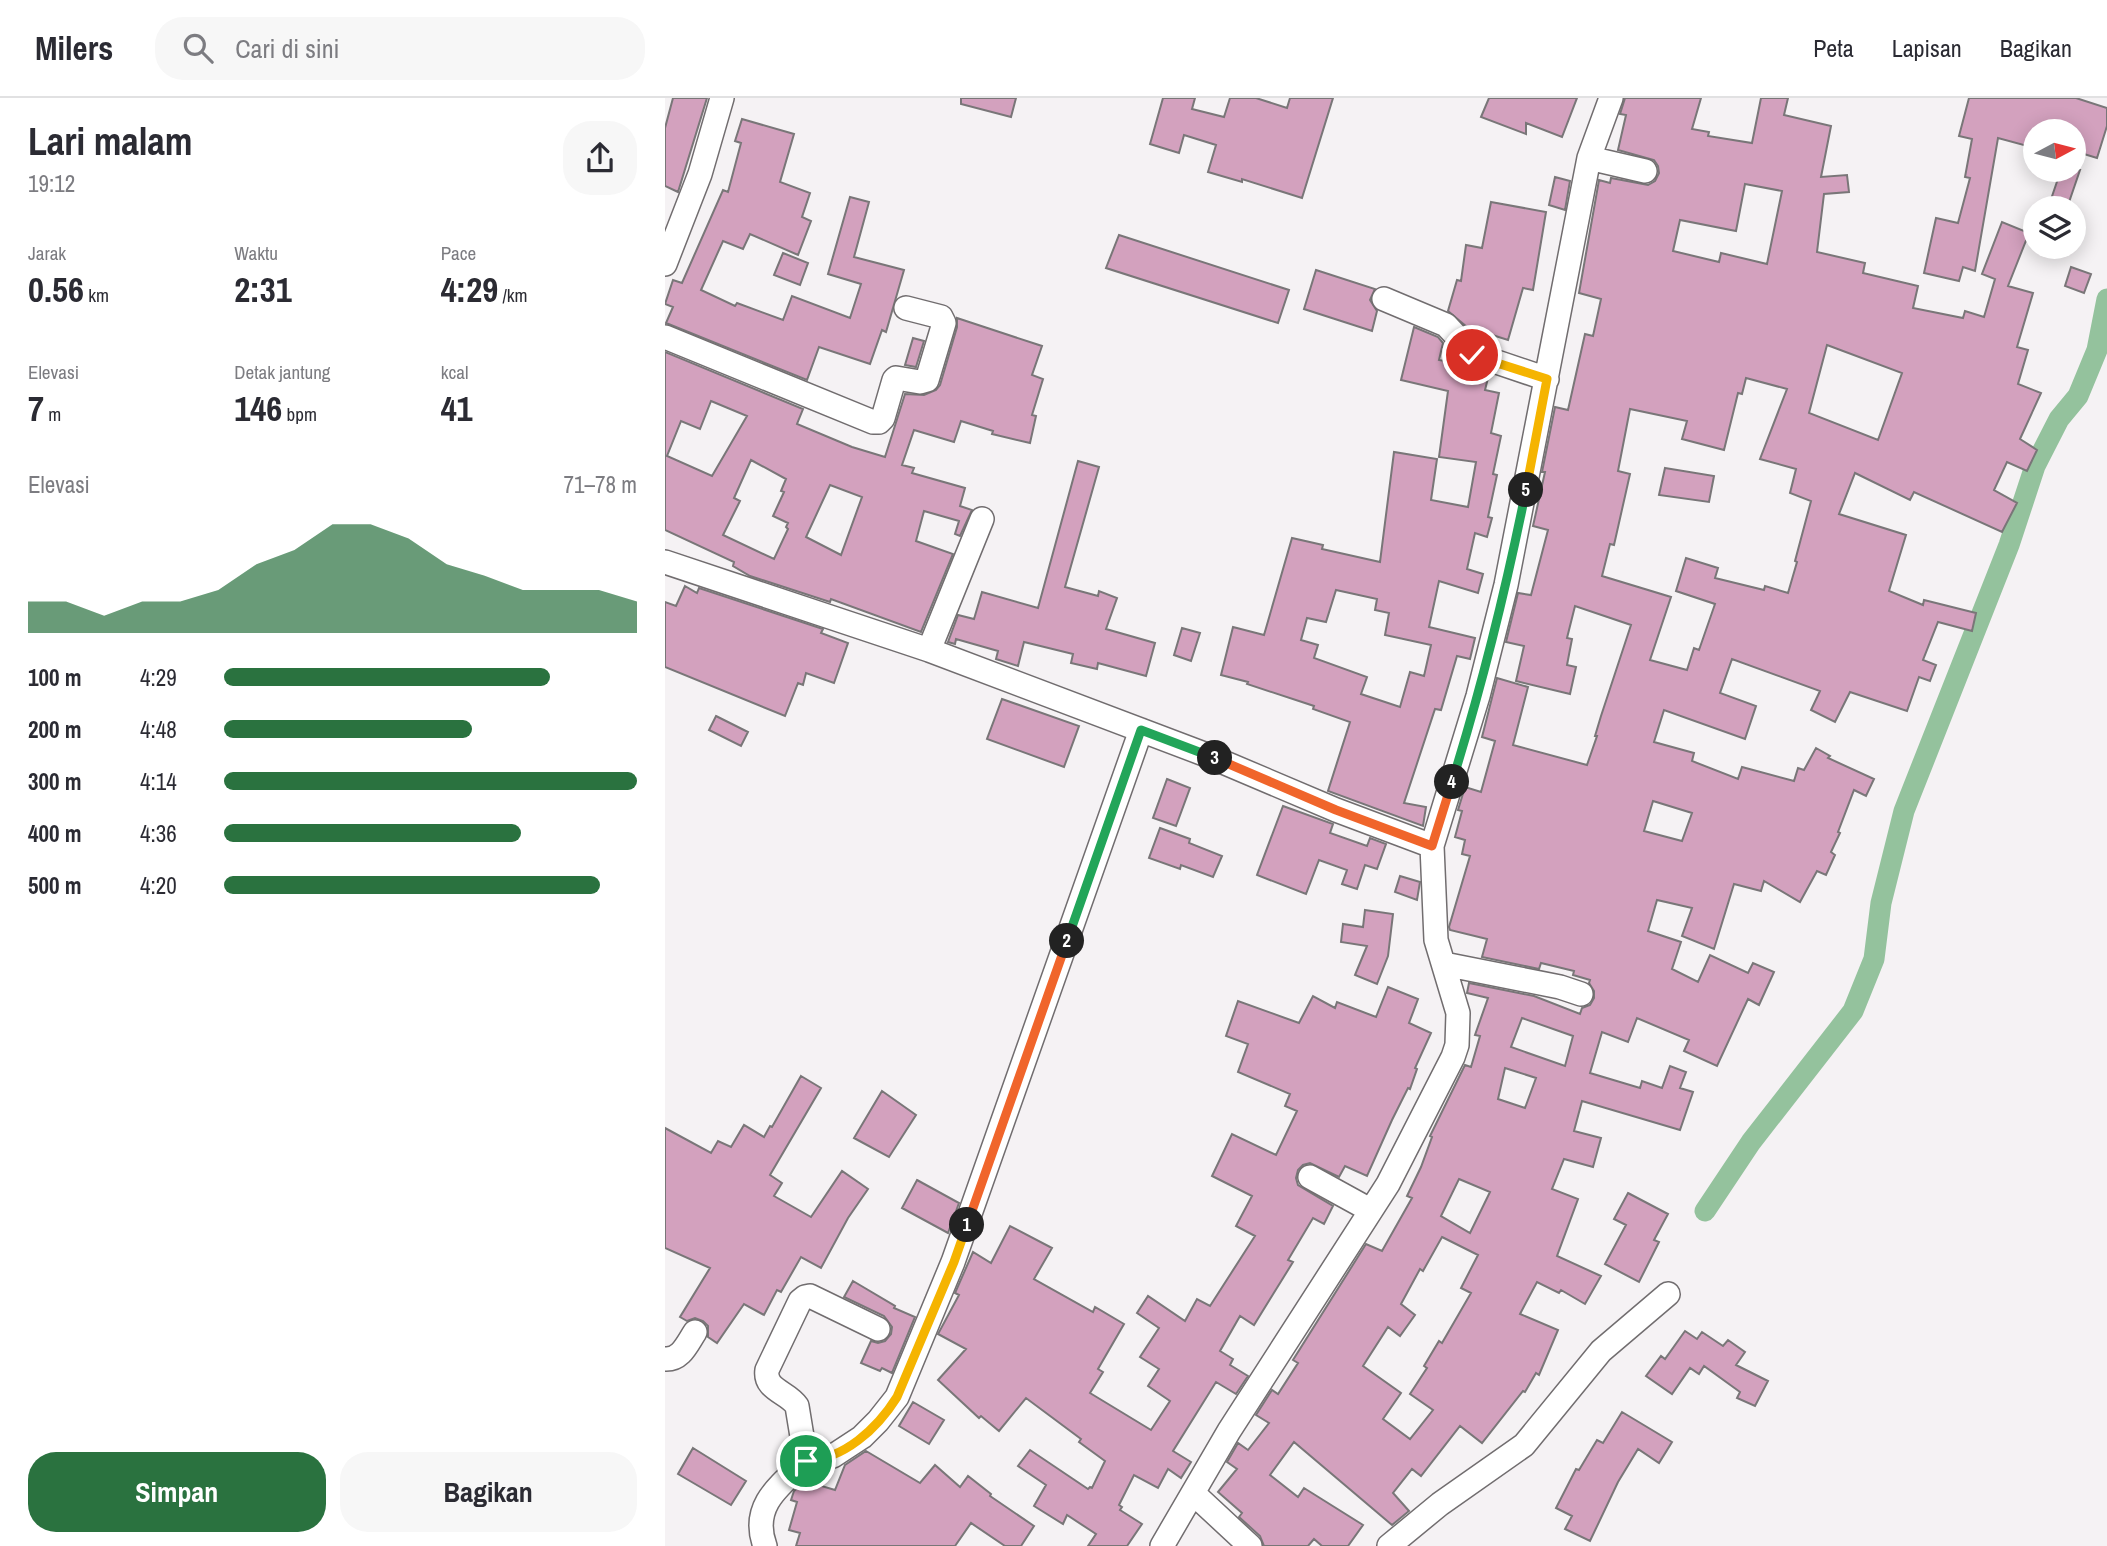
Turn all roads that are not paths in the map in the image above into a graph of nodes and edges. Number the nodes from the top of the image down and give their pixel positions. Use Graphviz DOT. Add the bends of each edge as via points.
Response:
graph roads {
  1 [pos="722,98"];
  2 [pos="1611,98"];
  3 [pos="1589,158"];
  4 [pos="1644,170"];
  5 [pos="665,264"];
  6 [pos="1384,299"];
  7 [pos="906,307"];
  8 [pos="665,337"];
  9 [pos="1547,379"];
  10 [pos="982,519"];
  11 [pos="665,562"];
  12 [pos="929,650"];
  13 [pos="1141,730"];
  14 [pos="1432,846"];
  15 [pos="1444,964"];
  16 [pos="1581,994"];
  17 [pos="1310,1177"];
  18 [pos="1370,1210"];
  19 [pos="1668,1294"];
  20 [pos="878,1329"];
  21 [pos="695,1332"];
  22 [pos="665,1359"];
  23 [pos="806,1461"];
  24 [pos="1193,1493"];
  25 [pos="765,1546"];
  26 [pos="1162,1546"];
  27 [pos="1250,1546"];
  28 [pos="1389,1546"];
  1 -- 5 [label="street"];
  2 -- 3 [label="street"];
  3 -- 4 [label="street"];
  3 -- 9 [label="street"];
  6 -- 9 [label="street" via="1446,325 1472,355"];
  7 -- 8 [label="street" via="941,317 944,323 927,380 896,377 879,422"];
  9 -- 14 [label="street" via="1506,585"];
  10 -- 12 [label="street"];
  11 -- 12 [label="street"];
  12 -- 13 [label="street"];
  13 -- 14 [label="street"];
  13 -- 23 [label="street" via="954,1262 897,1397 862,1437 833,1457"];
  14 -- 15 [label="street" via="1436,940"];
  15 -- 16 [label="street"];
  15 -- 18 [label="street" via="1458,1013 1457,1045 1388,1184"];
  17 -- 18 [label="street"];
  18 -- 24 [label="street"];
  19 -- 28 [label="street" via="1601,1351 1524,1446"];
  20 -- 23 [label="street" via="810,1296 800,1301 766,1377 769,1385 797,1406"];
  21 -- 22 [label="street" via="679,1355"];
  23 -- 25 [label="street" via="767,1499 761,1531"];
  24 -- 26 [label="street"];
  24 -- 27 [label="street"];
}
